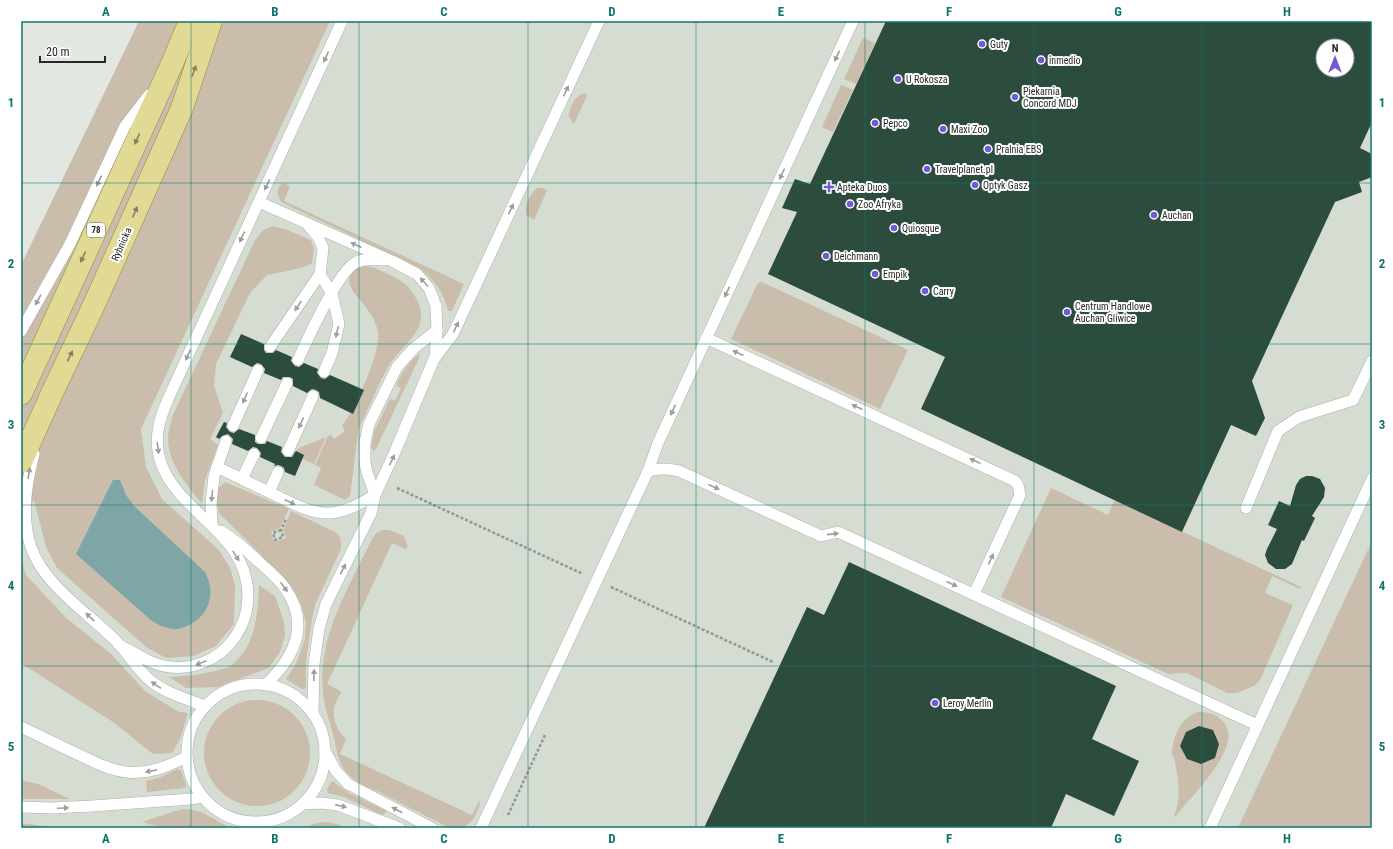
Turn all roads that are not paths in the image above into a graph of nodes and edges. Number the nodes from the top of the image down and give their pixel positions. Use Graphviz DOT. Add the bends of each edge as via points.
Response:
graph roads {
  1 [pos="190,21"];
  2 [pos="211,21"];
  3 [pos="342,21"];
  4 [pos="599,21"];
  5 [pos="853,21"];
  6 [pos="171,66"];
  7 [pos="259,202"];
  8 [pos="305,222"];
  9 [pos="392,261"];
  10 [pos="320,274"];
  11 [pos="332,294"];
  12 [pos="437,330"];
  13 [pos="21,331"];
  14 [pos="706,338"];
  15 [pos="270,347"];
  16 [pos="434,359"];
  17 [pos="298,360"];
  18 [pos="1372,361"];
  19 [pos="258,370"];
  20 [pos="324,372"];
  21 [pos="287,383"];
  22 [pos="53,391"];
  23 [pos="21,394"];
  24 [pos="313,396"];
  25 [pos="233,426"];
  26 [pos="261,438"];
  27 [pos="226,442"];
  28 [pos="288,450"];
  29 [pos="254,454"];
  30 [pos="21,462"];
  31 [pos="217,467"];
  32 [pos="648,471"];
  33 [pos="278,472"];
  34 [pos="242,479"];
  35 [pos="1372,479"];
  36 [pos="269,492"];
  37 [pos="375,495"];
  38 [pos="1246,508"];
  39 [pos="212,525"];
  40 [pos="974,594"];
  41 [pos="118,644"];
  42 [pos="265,685"];
  43 [pos="205,706"];
  44 [pos="313,714"];
  45 [pos="1258,725"];
  46 [pos="21,727"];
  47 [pos="325,752"];
  48 [pos="187,757"];
  49 [pos="202,797"];
  50 [pos="302,804"];
  51 [pos="21,807"];
  52 [pos="244,825"];
  53 [pos="399,828"];
  54 [pos="432,828"];
  55 [pos="481,828"];
  56 [pos="1210,828"];
  1 -- 6 [label="main road, 78"];
  22 -- 2 [label="main road, Rybnicka, one-way" via="182,108"];
  3 -- 7 [label="lane, one-way"];
  16 -- 4 [label="lane, one-way" via="453,334"];
  5 -- 14 [label="lane, one-way"];
  6 -- 13 [label="lane, one-way" via="125,126 70,244"];
  6 -- 23 [label="main road, 78, one-way"];
  7 -- 8 [label="lane"];
  7 -- 39 [label="lane, one-way" via="157,428 158,450 166,474 182,496"];
  9 -- 8 [label="lane, one-way"];
  8 -- 10 [label="lane" via="321,242 323,255"];
  9 -- 11 [label="lane" via="356,262 343,274"];
  12 -- 9 [label="lane, one-way" via="436,306 429,288 416,274"];
  10 -- 11 [label="lane"];
  10 -- 15 [label="lane, one-way"];
  11 -- 17 [label="lane"];
  11 -- 20 [label="lane, one-way" via="339,324"];
  12 -- 16 [label="lane"];
  12 -- 37 [label="lane" via="413,349 397,367 369,424 364,442 364,460"];
  14 -- 32 [label="lane, one-way" via="658,443"];
  40 -- 14 [label="lane, one-way" via="1020,495 1015,480"];
  37 -- 16 [label="lane, one-way"];
  18 -- 38 [label="lane" via="1353,400 1299,417 1278,431"];
  19 -- 25 [label="lane, one-way"];
  21 -- 26 [label="lane"];
  22 -- 30 [label="main road, Rybnicka"];
  41 -- 22 [label="lane, one-way" via="50,579 35,558 31,546 26,525 27,484"];
  24 -- 28 [label="lane, one-way"];
  27 -- 31 [label="lane"];
  29 -- 34 [label="lane"];
  31 -- 34 [label="lane"];
  31 -- 39 [label="lane, one-way" via="211,504"];
  32 -- 40 [label="lane, one-way" via="658,468 679,471 821,536 838,532"];
  32 -- 55 [label="lane"];
  33 -- 36 [label="lane"];
  34 -- 36 [label="lane"];
  35 -- 45 [label="lane"];
  36 -- 37 [label="lane, one-way" via="307,510 330,513 356,506"];
  44 -- 37 [label="lane, one-way" via="314,664 322,618 326,604 371,513"];
  39 -- 41 [label="lane, one-way" via="237,556 246,579 246,614 235,638 220,654 210,660 195,666 178,668 150,662"];
  39 -- 42 [label="lane, one-way" via="236,540 276,577 286,588 295,609 297,632 294,648 280,670"];
  40 -- 45 [label="lane"];
  43 -- 41 [label="lane, one-way" via="169,692 152,682 139,671"];
  42 -- 43 [label="lane" via="235,688 221,694"];
  42 -- 44 [label="lane" via="283,690 300,700"];
  43 -- 48 [label="lane" via="189,737"];
  44 -- 47 [label="lane" via="322,732"];
  45 -- 56 [label="lane"];
  48 -- 46 [label="lane, one-way" via="149,771 116,771"];
  47 -- 50 [label="lane" via="323,771 315,790"];
  54 -- 47 [label="lane, one-way" via="348,784 336,771"];
  48 -- 49 [label="lane" via="192,778"];
  51 -- 49 [label="lane, one-way" via="92,806"];
  49 -- 52 [label="lane" via="215,809"];
  50 -- 52 [label="lane" via="286,815"];
  50 -- 53 [label="lane, one-way" via="338,805"];
}
